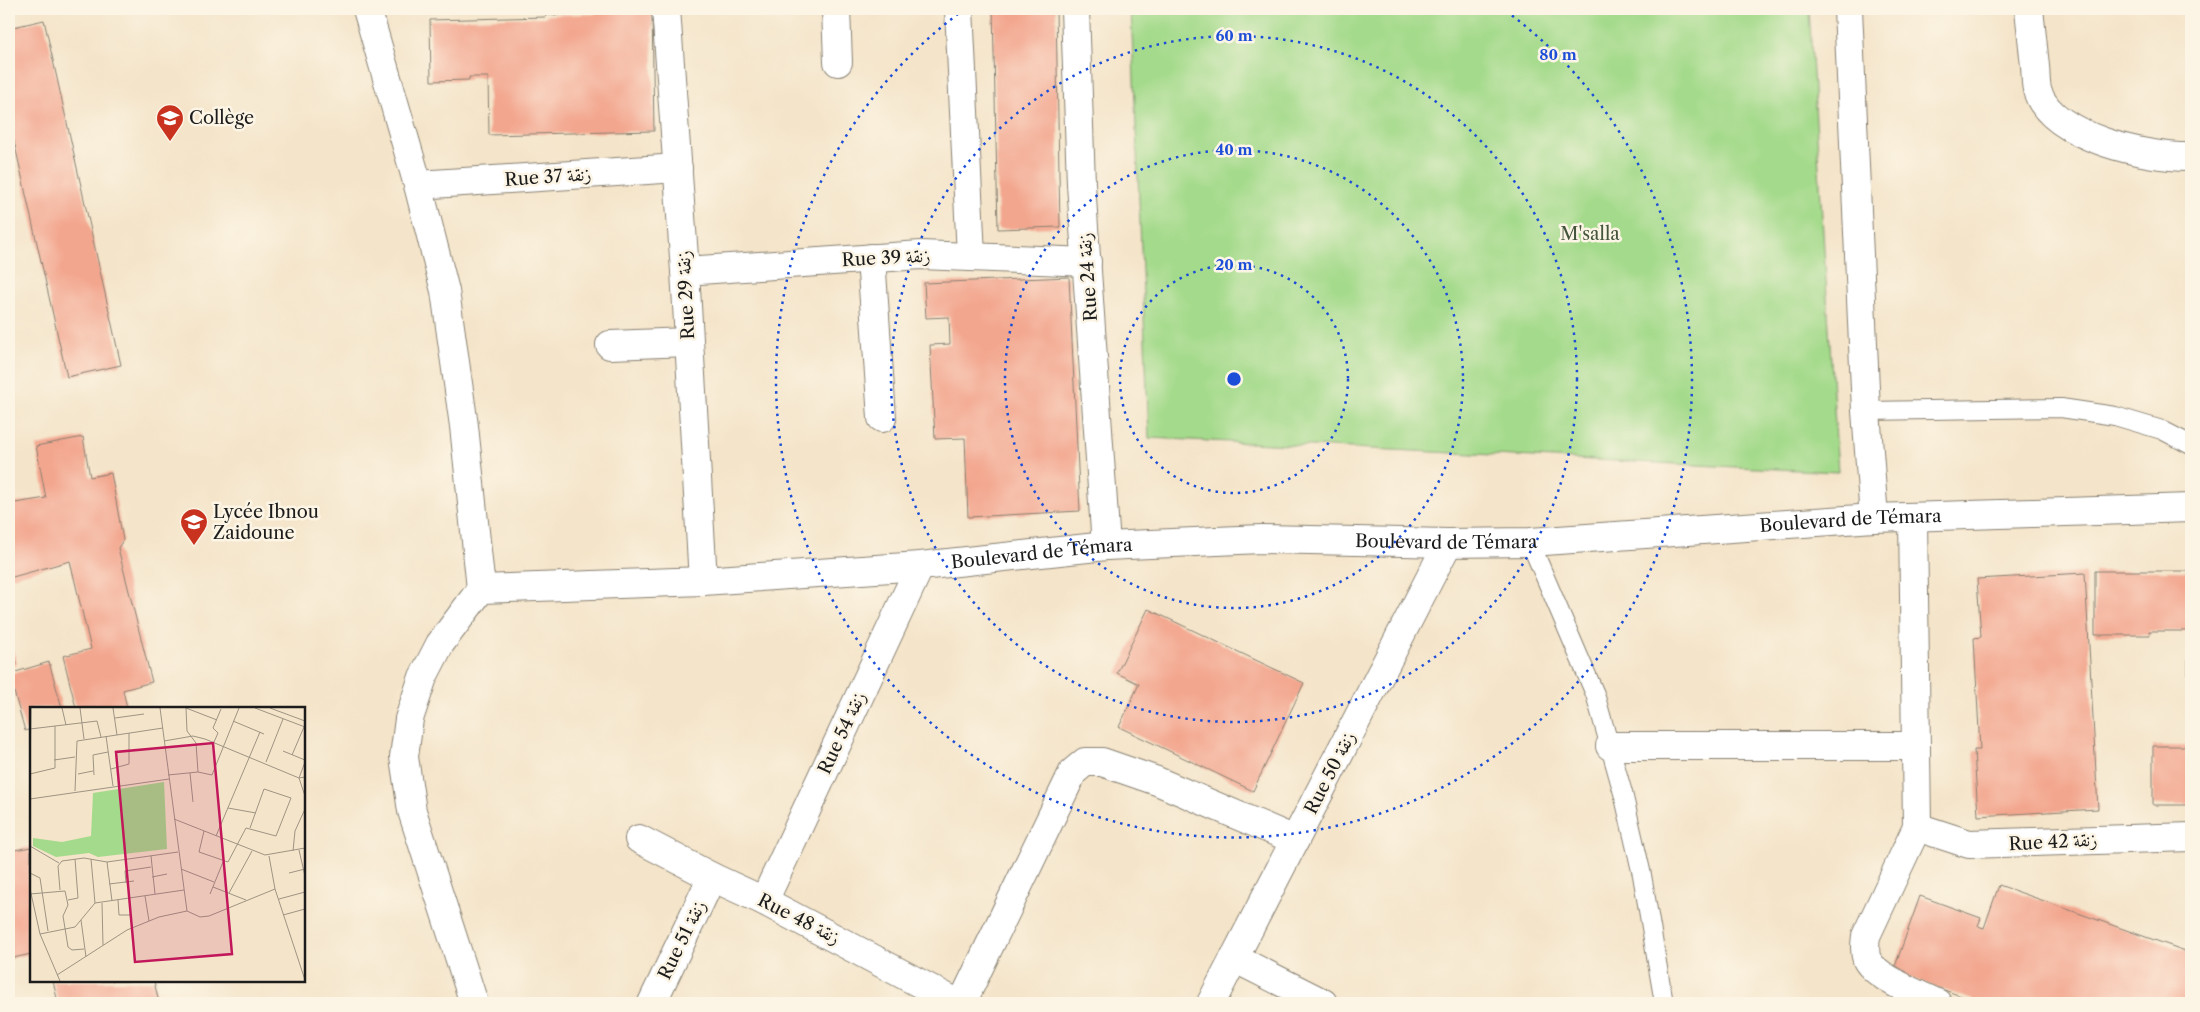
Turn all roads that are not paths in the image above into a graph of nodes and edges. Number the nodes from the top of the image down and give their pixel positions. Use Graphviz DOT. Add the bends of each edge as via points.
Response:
graph roads {
  1 [pos="367,9"];
  2 [pos="666,9"];
  3 [pos="836,9"];
  4 [pos="959,9"];
  5 [pos="1075,9"];
  6 [pos="1848,9"];
  7 [pos="2029,9"];
  8 [pos="838,62"];
  9 [pos="2191,157"];
  10 [pos="678,168"];
  11 [pos="418,185"];
  12 [pos="971,256"];
  13 [pos="871,258"];
  14 [pos="1087,262"];
  15 [pos="685,271"];
  16 [pos="688,342"];
  17 [pos="610,345"];
  18 [pos="1866,410"];
  19 [pos="882,418"];
  20 [pos="2191,445"];
  21 [pos="2191,508"];
  22 [pos="1913,516"];
  23 [pos="1874,518"];
  24 [pos="1530,542"];
  25 [pos="1448,543"];
  26 [pos="1106,546"];
  27 [pos="920,566"];
  28 [pos="703,582"];
  29 [pos="481,589"];
  30 [pos="1610,746"];
  31 [pos="1914,746"];
  32 [pos="1917,828"];
  33 [pos="2191,837"];
  34 [pos="639,839"];
  35 [pos="1295,840"];
  36 [pos="712,877"];
  37 [pos="764,901"];
  38 [pos="1234,958"];
  39 [pos="474,1003"];
  40 [pos="652,1003"];
  41 [pos="957,1003"];
  42 [pos="962,1003"];
  43 [pos="1211,1003"];
  44 [pos="1323,1003"];
  45 [pos="1664,1003"];
  46 [pos="1937,1003"];
  1 -- 11 [label="street"];
  2 -- 10 [label="street, Rue 29 زنقة"];
  3 -- 8 [label="street"];
  4 -- 12 [label="street"];
  5 -- 14 [label="street, Rue 24 زنقة"];
  6 -- 18 [label="street"];
  7 -- 9 [label="street" via="2037,92 2046,109 2080,131 2118,147 2148,154"];
  10 -- 11 [label="street, Rue 37 زنقة"];
  10 -- 15 [label="street, Rue 29 زنقة"];
  11 -- 29 [label="street" via="445,291 464,426"];
  12 -- 13 [label="street, Rue 39 زنقة"];
  12 -- 14 [label="street, Rue 39 زنقة"];
  13 -- 15 [label="street, Rue 39 زنقة"];
  13 -- 19 [label="street"];
  14 -- 26 [label="street, Rue 24 زنقة"];
  15 -- 16 [label="street, Rue 29 زنقة"];
  16 -- 17 [label="street"];
  16 -- 28 [label="street, Rue 29 زنقة"];
  18 -- 20 [label="lane" via="2060,408 2115,416 2162,430"];
  18 -- 23 [label="street"];
  21 -- 22 [label="street, Boulevard de Témara"];
  22 -- 23 [label="street, Boulevard de Témara"];
  22 -- 31 [label="street"];
  23 -- 24 [label="street, Boulevard de Témara"];
  24 -- 25 [label="street, Boulevard de Témara"];
  24 -- 30 [label="lane" via="1595,694"];
  25 -- 26 [label="street, Boulevard de Témara" via="1261,539"];
  25 -- 35 [label="street, Rue 50 زنقة"];
  26 -- 27 [label="street, Boulevard de Témara"];
  27 -- 28 [label="street, Boulevard de Témara"];
  27 -- 37 [label="street, Rue 54 زنقة"];
  28 -- 29 [label="street, Boulevard de Témara"];
  29 -- 39 [label="street" via="440,644 423,676 410,719 404,757 412,811"];
  30 -- 31 [label="street"];
  30 -- 45 [label="lane" via="1642,875"];
  31 -- 32 [label="street"];
  32 -- 33 [label="street, Rue 42 زنقة" via="1970,844"];
  32 -- 46 [label="street" via="1866,936 1866,958 1872,967 1904,988"];
  34 -- 36 [label="street, Rue 48 زنقة"];
  35 -- 38 [label="street, Rue 50 زنقة"];
  35 -- 42 [label="street" via="1157,781 1102,762 1085,762 1073,772"];
  36 -- 37 [label="street, Rue 48 زنقة"];
  36 -- 40 [label="street, Rue 51 زنقة"];
  37 -- 41 [label="street, Rue 48 زنقة"];
  38 -- 43 [label="street, Rue 50 زنقة"];
  38 -- 44 [label="street"];
}
